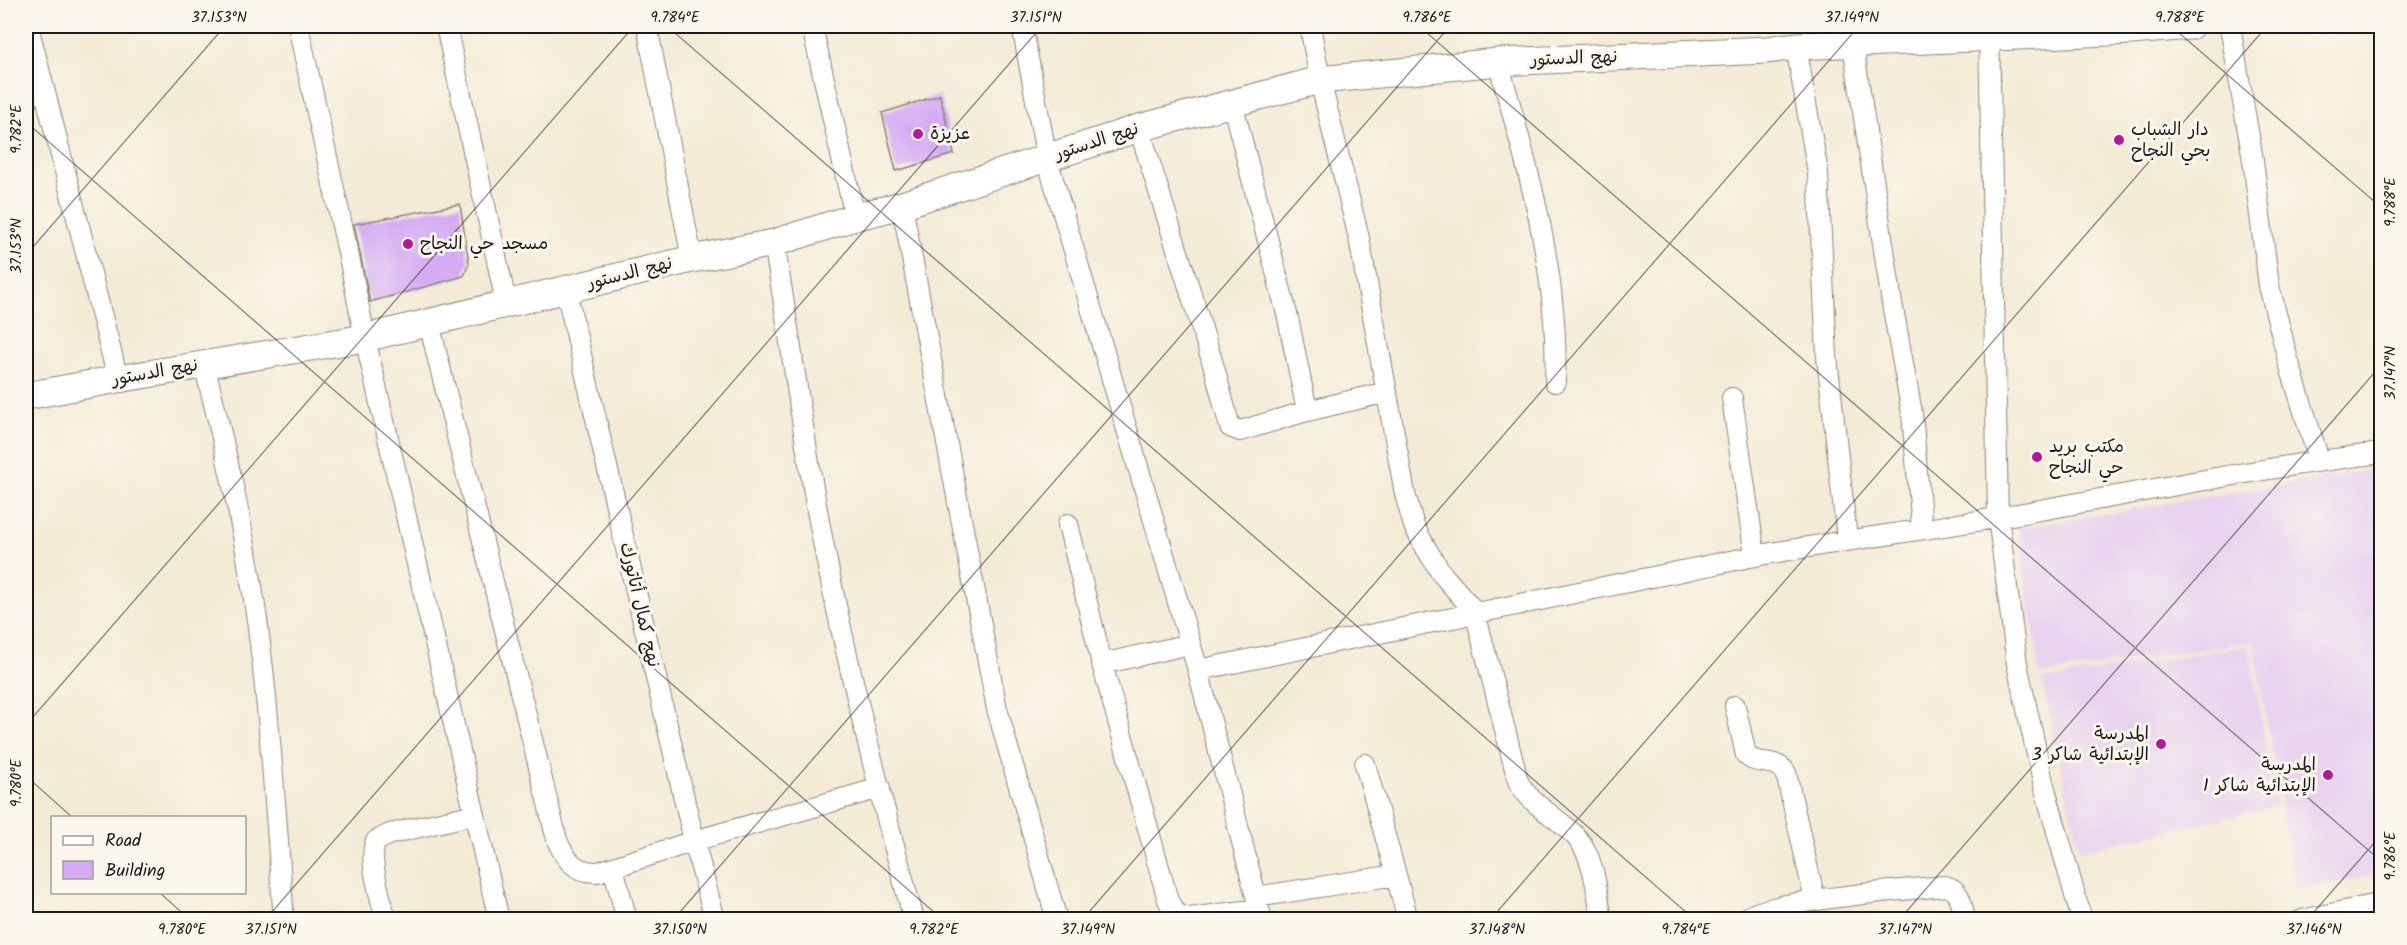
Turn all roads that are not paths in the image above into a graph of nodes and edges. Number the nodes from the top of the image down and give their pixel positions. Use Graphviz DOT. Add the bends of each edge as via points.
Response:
graph roads {
  1 [pos="28,26"];
  2 [pos="298,26"];
  3 [pos="446,26"];
  4 [pos="648,26"];
  5 [pos="812,26"];
  6 [pos="1022,26"];
  7 [pos="1310,26"];
  8 [pos="2190,26"];
  9 [pos="2230,26"];
  10 [pos="1989,32"];
  11 [pos="1853,45"];
  12 [pos="1796,46"];
  13 [pos="1498,62"];
  14 [pos="1320,80"];
  15 [pos="1232,102"];
  16 [pos="1139,128"];
  17 [pos="1047,159"];
  18 [pos="902,205"];
  19 [pos="855,217"];
  20 [pos="774,243"];
  21 [pos="692,259"];
  22 [pos="566,290"];
  23 [pos="506,302"];
  24 [pos="429,323"];
  25 [pos="365,338"];
  26 [pos="204,364"];
  27 [pos="118,378"];
  28 [pos="1555,382"];
  29 [pos="1387,392"];
  30 [pos="26,396"];
  31 [pos="1732,399"];
  32 [pos="1307,411"];
  33 [pos="2382,453"];
  34 [pos="2319,460"];
  35 [pos="1998,518"];
  36 [pos="1068,524"];
  37 [pos="1922,529"];
  38 [pos="1847,539"];
  39 [pos="1755,556"];
  40 [pos="1475,612"];
  41 [pos="1190,644"];
  42 [pos="1102,664"];
  43 [pos="1198,670"];
  44 [pos="1735,706"];
  45 [pos="1365,764"];
  46 [pos="880,788"];
  47 [pos="475,814"];
  48 [pos="694,841"];
  49 [pos="613,867"];
  50 [pos="1396,875"];
  51 [pos="1815,900"];
  52 [pos="2382,903"];
  53 [pos="1259,908"];
  54 [pos="284,920"];
  55 [pos="386,920"];
  56 [pos="499,920"];
  57 [pos="627,920"];
  58 [pos="715,920"];
  59 [pos="914,920"];
  60 [pos="1057,920"];
  61 [pos="1408,920"];
  62 [pos="1602,920"];
  63 [pos="1745,920"];
  64 [pos="1965,920"];
  65 [pos="2082,920"];
  66 [pos="2302,920"];
  1 -- 27 [label="street"];
  2 -- 25 [label="street"];
  3 -- 23 [label="street"];
  4 -- 21 [label="street"];
  5 -- 19 [label="street"];
  6 -- 17 [label="street"];
  7 -- 14 [label="street"];
  8 -- 10 [label="street, نهج الدستور"];
  9 -- 34 [label="street" via="2269,286"];
  10 -- 11 [label="street, نهج الدستور"];
  10 -- 35 [label="street"];
  11 -- 12 [label="street, نهج الدستور"];
  11 -- 37 [label="street" via="1912,413"];
  12 -- 13 [label="street, نهج الدستور"];
  12 -- 38 [label="street" via="1818,173 1827,357"];
  13 -- 14 [label="street, نهج الدستور"];
  13 -- 28 [label="street" via="1542,235 1554,324"];
  14 -- 15 [label="street, نهج الدستور"];
  14 -- 29 [label="street" via="1359,238"];
  15 -- 16 [label="street, نهج الدستور"];
  15 -- 32 [label="street" via="1288,318"];
  16 -- 17 [label="street, نهج الدستور"];
  16 -- 32 [label="street" via="1230,427 1240,431"];
  17 -- 18 [label="street, نهج الدستور"];
  17 -- 41 [label="street"];
  18 -- 19 [label="street, نهج الدستور"];
  18 -- 60 [label="street" via="997,709"];
  19 -- 20 [label="street, نهج الدستور"];
  20 -- 21 [label="street, نهج الدستور"];
  20 -- 46 [label="street" via="831,581"];
  21 -- 22 [label="street, نهج الدستور"];
  22 -- 23 [label="street, نهج الدستور"];
  22 -- 48 [label="street, نهج كمال أتاتورك"];
  23 -- 24 [label="street, نهج الدستور"];
  24 -- 25 [label="street, نهج الدستور"];
  24 -- 49 [label="street" via="557,840 562,852 586,873"];
  25 -- 26 [label="street, نهج الدستور"];
  25 -- 47 [label="street"];
  26 -- 27 [label="street, نهج الدستور"];
  26 -- 54 [label="street" via="243,531 261,649"];
  27 -- 30 [label="street, نهج الدستور"];
  29 -- 32 [label="street"];
  29 -- 40 [label="street" via="1414,526 1442,574"];
  31 -- 39 [label="street"];
  33 -- 34 [label="street"];
  34 -- 35 [label="street"];
  35 -- 37 [label="street"];
  35 -- 65 [label="street" via="2017,664 2043,782"];
  36 -- 42 [label="street"];
  37 -- 38 [label="street"];
  38 -- 39 [label="street"];
  39 -- 40 [label="street"];
  40 -- 43 [label="street"];
  40 -- 62 [label="street" via="1518,781 1524,793 1578,840 1585,851"];
  41 -- 42 [label="street"];
  41 -- 43 [label="street"];
  42 -- 53 [label="street" via="1173,910 1189,918"];
  43 -- 53 [label="street"];
  44 -- 51 [label="street" via="1746,755 1780,765 1786,773"];
  45 -- 50 [label="street"];
  46 -- 48 [label="street"];
  46 -- 59 [label="street"];
  47 -- 55 [label="street" via="390,834 376,842 375,869"];
  47 -- 56 [label="street"];
  48 -- 49 [label="street"];
  48 -- 58 [label="street, نهج كمال أتاتورك"];
  49 -- 57 [label="street"];
  50 -- 53 [label="street"];
  50 -- 61 [label="street"];
  51 -- 63 [label="street" via="1754,912"];
  51 -- 64 [label="street" via="1947,886 1958,892"];
  52 -- 66 [label="street"];
}
